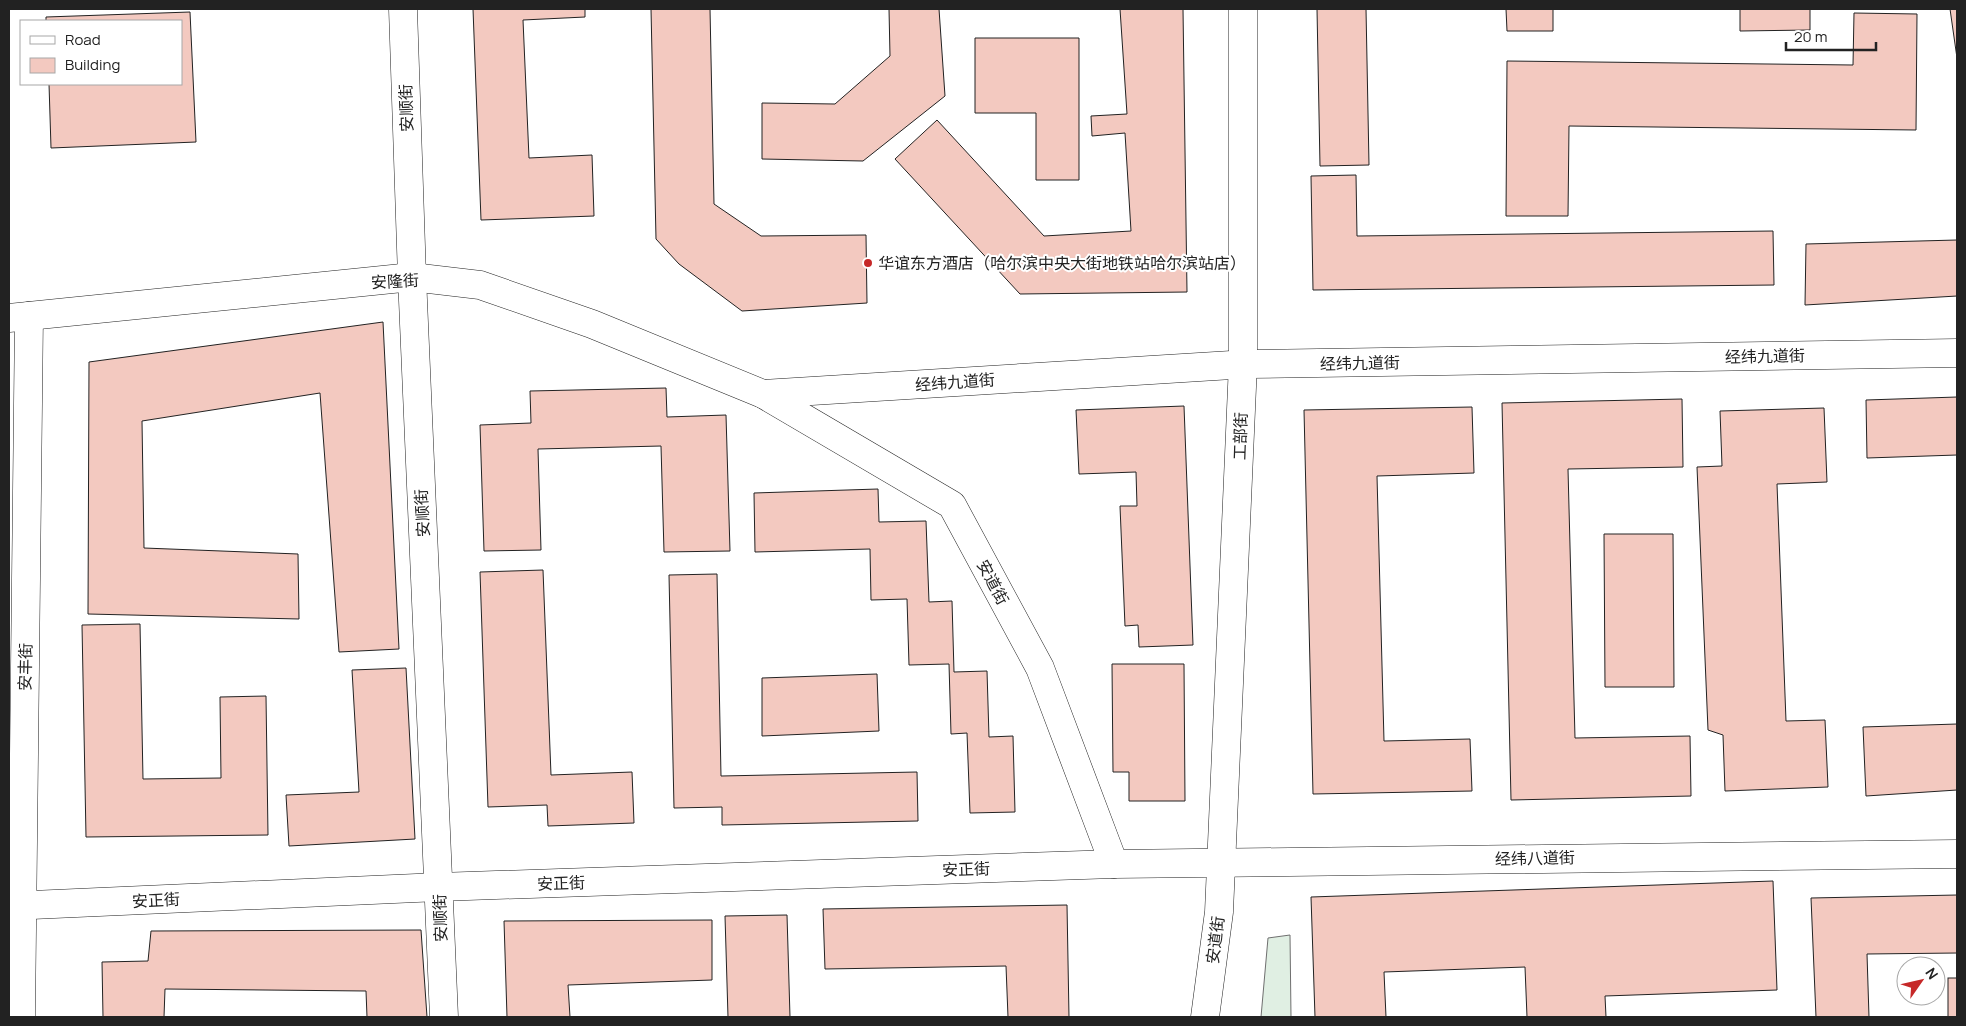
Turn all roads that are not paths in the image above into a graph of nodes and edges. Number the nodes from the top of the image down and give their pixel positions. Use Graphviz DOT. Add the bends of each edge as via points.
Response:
graph roads {
  1 [pos="403,9"];
  2 [pos="1243,9"];
  3 [pos="412,278"];
  4 [pos="19,318"];
  5 [pos="1957,353"];
  6 [pos="1243,364"];
  7 [pos="763,394"];
  8 [pos="1957,854"];
  9 [pos="1221,863"];
  10 [pos="1114,864"];
  11 [pos="439,887"];
  12 [pos="15,906"];
  13 [pos="21,1017"];
  14 [pos="444,1017"];
  15 [pos="1205,1017"];
  1 -- 3 [label="street, 安顺街"];
  2 -- 6 [label="street, 工部街"];
  3 -- 4 [label="street, 安隆街"];
  3 -- 7 [label="street, 安隆街" via="480,285 592,324"];
  3 -- 11 [label="street, 安顺街"];
  4 -- 12 [label="street, 安丰街"];
  5 -- 6 [label="street, 经纬九道街"];
  6 -- 7 [label="street, 经纬九道街"];
  6 -- 9 [label="street, 工部街"];
  7 -- 10 [label="street, 安道街" via="952,506 1040,668"];
  8 -- 9 [label="street, 经纬八道街"];
  9 -- 10 [label="street, 经纬八道街"];
  9 -- 15 [label="street, 安道街" via="1219,912"];
  10 -- 11 [label="street, 安正街"];
  11 -- 12 [label="street, 安正街"];
  11 -- 14 [label="street, 安顺街"];
  12 -- 13 [label="street, 安丰街"];
}
